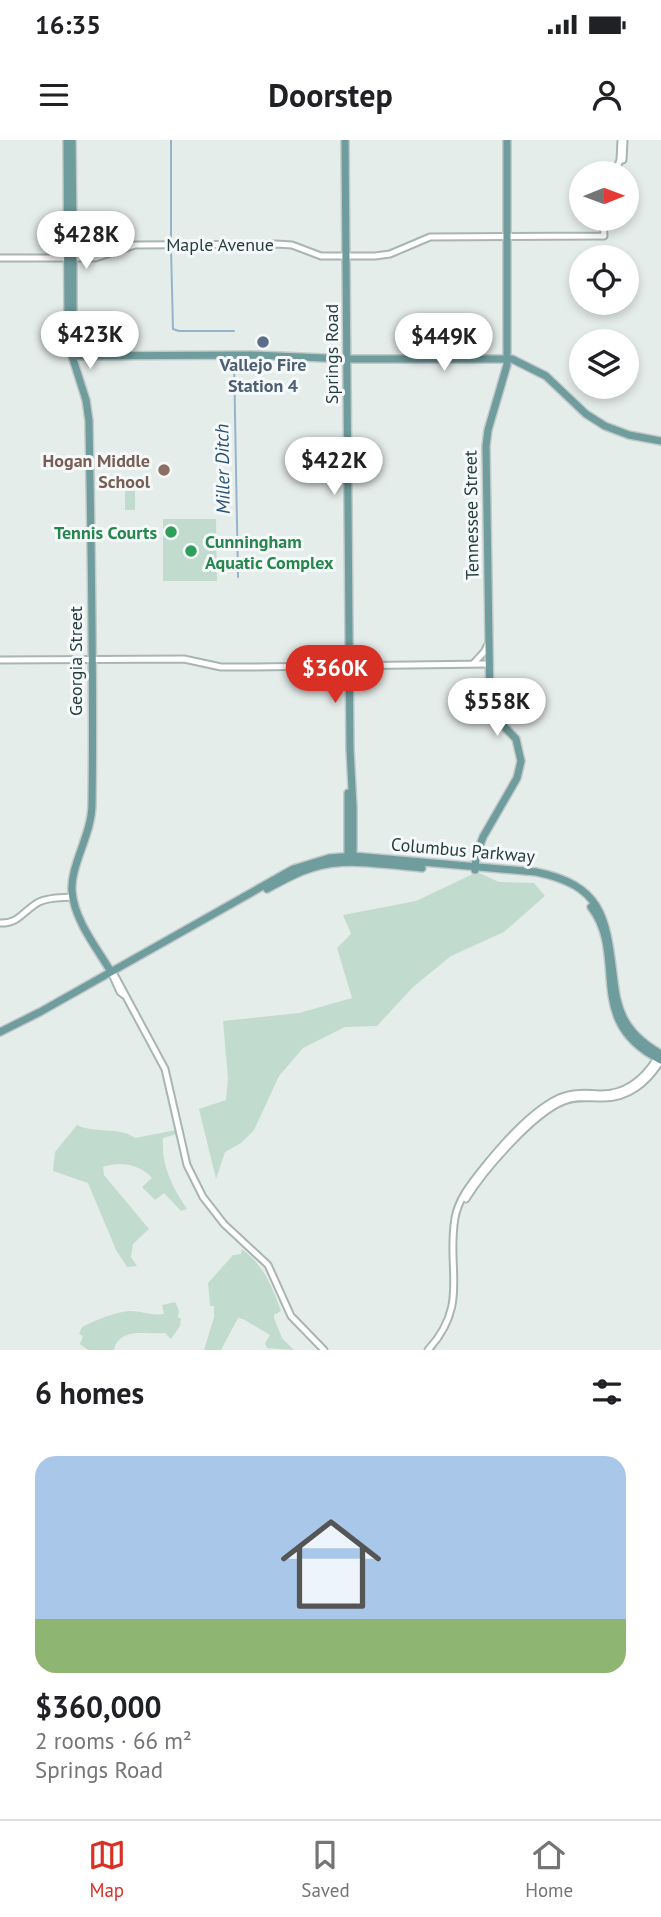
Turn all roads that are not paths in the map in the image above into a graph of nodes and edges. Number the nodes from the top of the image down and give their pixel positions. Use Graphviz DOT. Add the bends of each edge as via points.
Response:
graph roads {
  1 [pos="66,140"];
  2 [pos="72,140"];
  3 [pos="345,140"];
  4 [pos="507,140"];
  5 [pos="622,140"];
  6 [pos="620,161"];
  7 [pos="604,231"];
  8 [pos="507,237"];
  9 [pos="346,257"];
  10 [pos="0,258"];
  11 [pos="71,258"];
  12 [pos="72,356"];
  13 [pos="347,359"];
  14 [pos="508,360"];
  15 [pos="661,442"];
  16 [pos="488,643"];
  17 [pos="91,659"];
  18 [pos="0,660"];
  19 [pos="473,664"];
  20 [pos="488,664"];
  21 [pos="349,666"];
  22 [pos="368,666"];
  23 [pos="349,689"];
  24 [pos="350,859"];
  25 [pos="475,869"];
  26 [pos="72,897"];
  27 [pos="0,923"];
  28 [pos="111,972"];
  29 [pos="0,1035"];
  30 [pos="660,1056"];
  31 [pos="324,1350"];
  32 [pos="428,1350"];
  1 -- 11 [label="main road, Georgia Street"];
  2 -- 11 [label="main road, Georgia Street"];
  3 -- 9 [label="main road, Springs Road"];
  4 -- 8 [label="main road, Tennessee Street"];
  5 -- 6 [label="street"];
  7 -- 8 [label="street, Maple Avenue" via="604,236"];
  8 -- 9 [label="street, Maple Avenue" via="430,237 390,254"];
  8 -- 14 [label="main road, Tennessee Street"];
  9 -- 11 [label="street, Maple Avenue" via="321,256 288,244 127,246 94,258"];
  9 -- 13 [label="main road, Springs Road"];
  10 -- 11 [label="street, Maple Avenue"];
  11 -- 12 [label="main road, Georgia Street" via="68,327"];
  12 -- 13 [label="main road"];
  12 -- 17 [label="main road, Georgia Street" via="89,421"];
  13 -- 14 [label="main road"];
  13 -- 21 [label="main road, Springs Road"];
  14 -- 15 [label="main road" via="546,376 605,426"];
  14 -- 16 [label="main road, Tennessee Street" via="486,439"];
  16 -- 19 [label="street"];
  16 -- 20 [label="main road, Tennessee Street"];
  17 -- 18 [label="street"];
  17 -- 21 [label="street" via="191,659 221,667"];
  17 -- 26 [label="main road, Georgia Street" via="92,813 72,881"];
  19 -- 20 [label="street"];
  19 -- 22 [label="street"];
  20 -- 25 [label="main road, Tennessee Street" via="491,708 516,739 522,761 481,841"];
  21 -- 22 [label="street"];
  21 -- 23 [label="main road, Springs Road"];
  22 -- 23 [label="street"];
  23 -- 24 [label="main road, Springs Road"];
  24 -- 25 [label="main road, Columbus Parkway"];
  24 -- 28 [label="main road, Columbus Parkway" via="312,868 241,899"];
  25 -- 30 [label="main road, Columbus Parkway" via="551,875 584,893 607,927 622,1015 641,1041"];
  26 -- 27 [label="street" via="43,901 14,922"];
  26 -- 28 [label="main road"];
  28 -- 29 [label="main road, Columbus Parkway"];
  28 -- 31 [label="street" via="165,1069 187,1165 204,1197 219,1219 268,1265 291,1316"];
  30 -- 32 [label="street" via="643,1077 622,1090 558,1098 504,1144 476,1177 459,1205 454,1228 453,1304 445,1327"];
}
